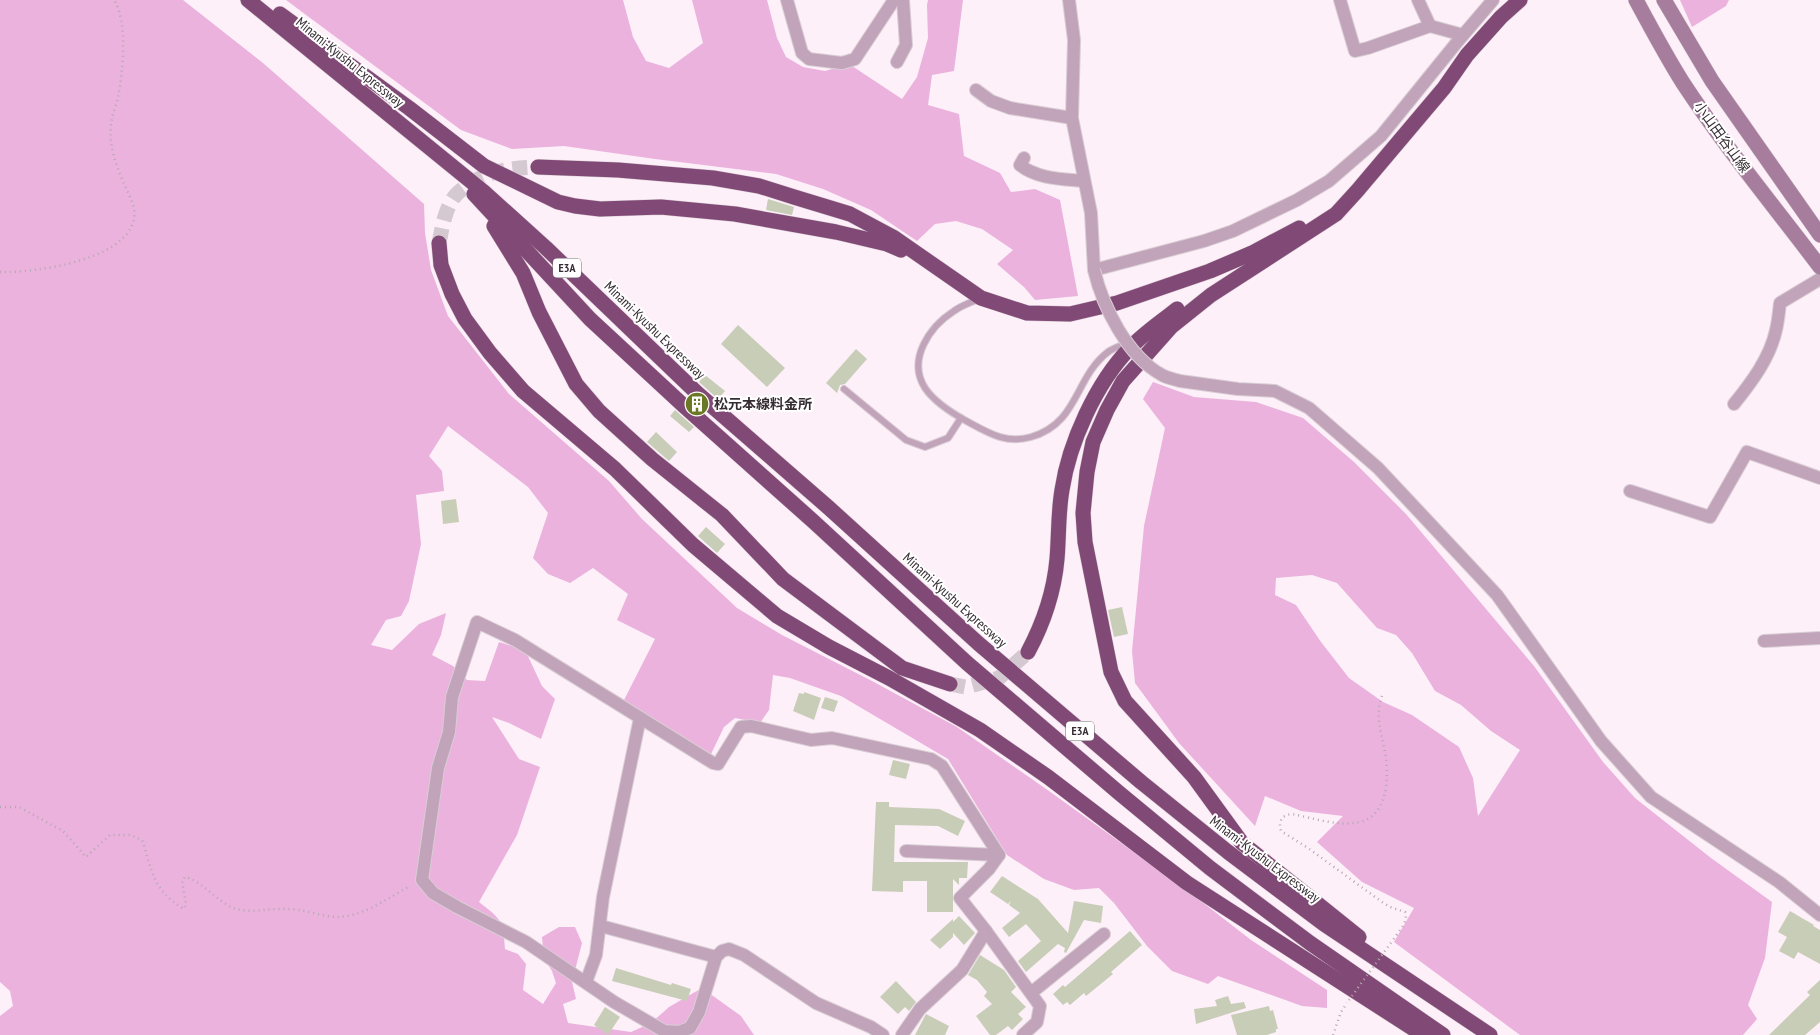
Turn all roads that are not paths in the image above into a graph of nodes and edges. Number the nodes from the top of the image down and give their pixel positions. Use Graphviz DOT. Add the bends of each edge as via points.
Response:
graph roads {
  1 [pos="248,0"];
  2 [pos="260,0"];
  3 [pos="787,0"];
  4 [pos="894,0"];
  5 [pos="903,0"];
  6 [pos="1069,0"];
  7 [pos="1340,0"];
  8 [pos="1418,0"];
  9 [pos="1520,0"];
  10 [pos="1636,0"];
  11 [pos="1664,0"];
  12 [pos="1491,1"];
  13 [pos="1430,26"];
  14 [pos="1463,35"];
  15 [pos="897,62"];
  16 [pos="976,90"];
  17 [pos="1072,118"];
  18 [pos="433,149"];
  19 [pos="1024,158"];
  20 [pos="538,167"];
  21 [pos="1084,181"];
  22 [pos="1357,191"];
  23 [pos="475,195"];
  24 [pos="1820,235"];
  25 [pos="439,243"];
  26 [pos="1266,260"];
  27 [pos="1820,267"];
  28 [pos="1094,270"];
  29 [pos="1820,279"];
  30 [pos="961,283"];
  31 [pos="981,298"];
  32 [pos="1143,336"];
  33 [pos="844,389"];
  34 [pos="1734,404"];
  35 [pos="961,418"];
  36 [pos="1820,478"];
  37 [pos="1630,491"];
  38 [pos="1820,638"];
  39 [pos="1764,641"];
  40 [pos="1028,652"];
  41 [pos="950,684"];
  42 [pos="640,718"];
  43 [pos="906,851"];
  44 [pos="999,855"];
  45 [pos="1820,916"];
  46 [pos="600,926"];
  47 [pos="986,931"];
  48 [pos="1104,934"];
  49 [pos="716,956"];
  50 [pos="586,982"];
  51 [pos="1031,993"];
  52 [pos="1442,1003"];
  53 [pos="883,1035"];
  54 [pos="902,1035"];
  55 [pos="1023,1035"];
  56 [pos="1423,1035"];
  57 [pos="1443,1035"];
  58 [pos="1490,1035"];
  1 -- 18 [label="highway, Minami-Kyushu Expressway / E3A"];
  2 -- 30 [label="highway" via="484,166 558,202 600,209 695,209 836,232 887,244"];
  3 -- 4 [label="street" via="802,53 809,59 842,63 856,59"];
  5 -- 15 [label="street" via="906,45"];
  6 -- 17 [label="street" via="1074,40"];
  7 -- 13 [label="street" via="1355,51"];
  8 -- 13 [label="street"];
  9 -- 22 [label="highway" via="1500,17 1467,55 1444,88"];
  10 -- 27 [label="main road, 小山田谷山線" via="1684,84 1734,156"];
  11 -- 24 [label="main road, 小山田谷山線" via="1712,81"];
  12 -- 14 [label="street"];
  13 -- 14 [label="street"];
  14 -- 28 [label="street" via="1380,136 1329,181 1233,231"];
  16 -- 17 [label="street" via="991,101 1010,108"];
  17 -- 21 [label="street"];
  18 -- 23 [label="highway, Minami-Kyushu Expressway / E3A"];
  18 -- 52 [label="highway, Minami-Kyushu Expressway / E3A" via="546,248 697,394 979,644 1141,782 1324,924"];
  19 -- 21 [label="street" via="1020,165 1027,171"];
  20 -- 30 [label="highway" via="704,177 759,186 850,214 893,237"];
  21 -- 28 [label="street" via="1091,213"];
  22 -- 26 [label="highway" via="1336,214"];
  22 -- 31 [label="highway" via="1303,226 1252,253 1117,303 1070,314 1046,314 1027,313"];
  23 -- 41 [label="highway" via="523,273 576,384 599,411 722,515 783,579 902,668"];
  23 -- 57 [label="highway, Minami-Kyushu Expressway / E3A" via="590,319 967,663 1210,868 1310,943"];
  25 -- 56 [label="highway" via="441,265 465,319 523,391 615,469 693,545 777,616 980,730 1048,776 1187,883"];
  26 -- 32 [label="highway" via="1193,297"];
  26 -- 52 [label="highway" via="1211,295 1171,327 1123,381 1093,442 1083,513 1085,542 1111,672 1125,701 1194,778 1242,843"];
  28 -- 45 [label="street, bridge" via="1100,294 1116,326 1130,346 1162,375 1180,381 1275,391 1309,408 1378,468 1498,595 1601,741 1651,796 1779,882"];
  29 -- 34 [label="street" via="1780,303 1769,352 1750,385"];
  30 -- 31 [label="highway"];
  31 -- 35 [label="lane" via="943,319 931,332 919,356 920,377 926,389"];
  32 -- 35 [label="lane" via="1108,352 1093,369 1061,420 1048,431 1017,441 1003,439"];
  32 -- 40 [label="highway" via="1124,355 1092,402 1069,456 1062,490 1050,604"];
  33 -- 35 [label="lane" via="906,440 924,446 948,438"];
  36 -- 37 [label="street" via="1747,452 1710,517"];
  38 -- 39 [label="street"];
  42 -- 44 [label="street" via="718,764 741,728 747,726 811,740 832,738 932,759 949,775"];
  42 -- 46 [label="street" via="603,897"];
  42 -- 50 [label="street" via="515,640 477,622 452,697 449,732 438,768 422,880 433,893 456,908 526,942"];
  43 -- 44 [label="street"];
  44 -- 47 [label="street" via="960,898"];
  46 -- 49 [label="street"];
  46 -- 50 [label="street" via="596,955"];
  47 -- 51 [label="street"];
  47 -- 54 [label="street" via="962,970 920,1009"];
  48 -- 51 [label="street"];
  49 -- 50 [label="street" via="699,1012 690,1028 679,1032 664,1030"];
  49 -- 53 [label="street" via="729,949 744,955 816,1003"];
  51 -- 55 [label="street" via="1040,1006 1037,1022"];
  52 -- 58 [label="highway, Minami-Kyushu Expressway / E3A"];
}
